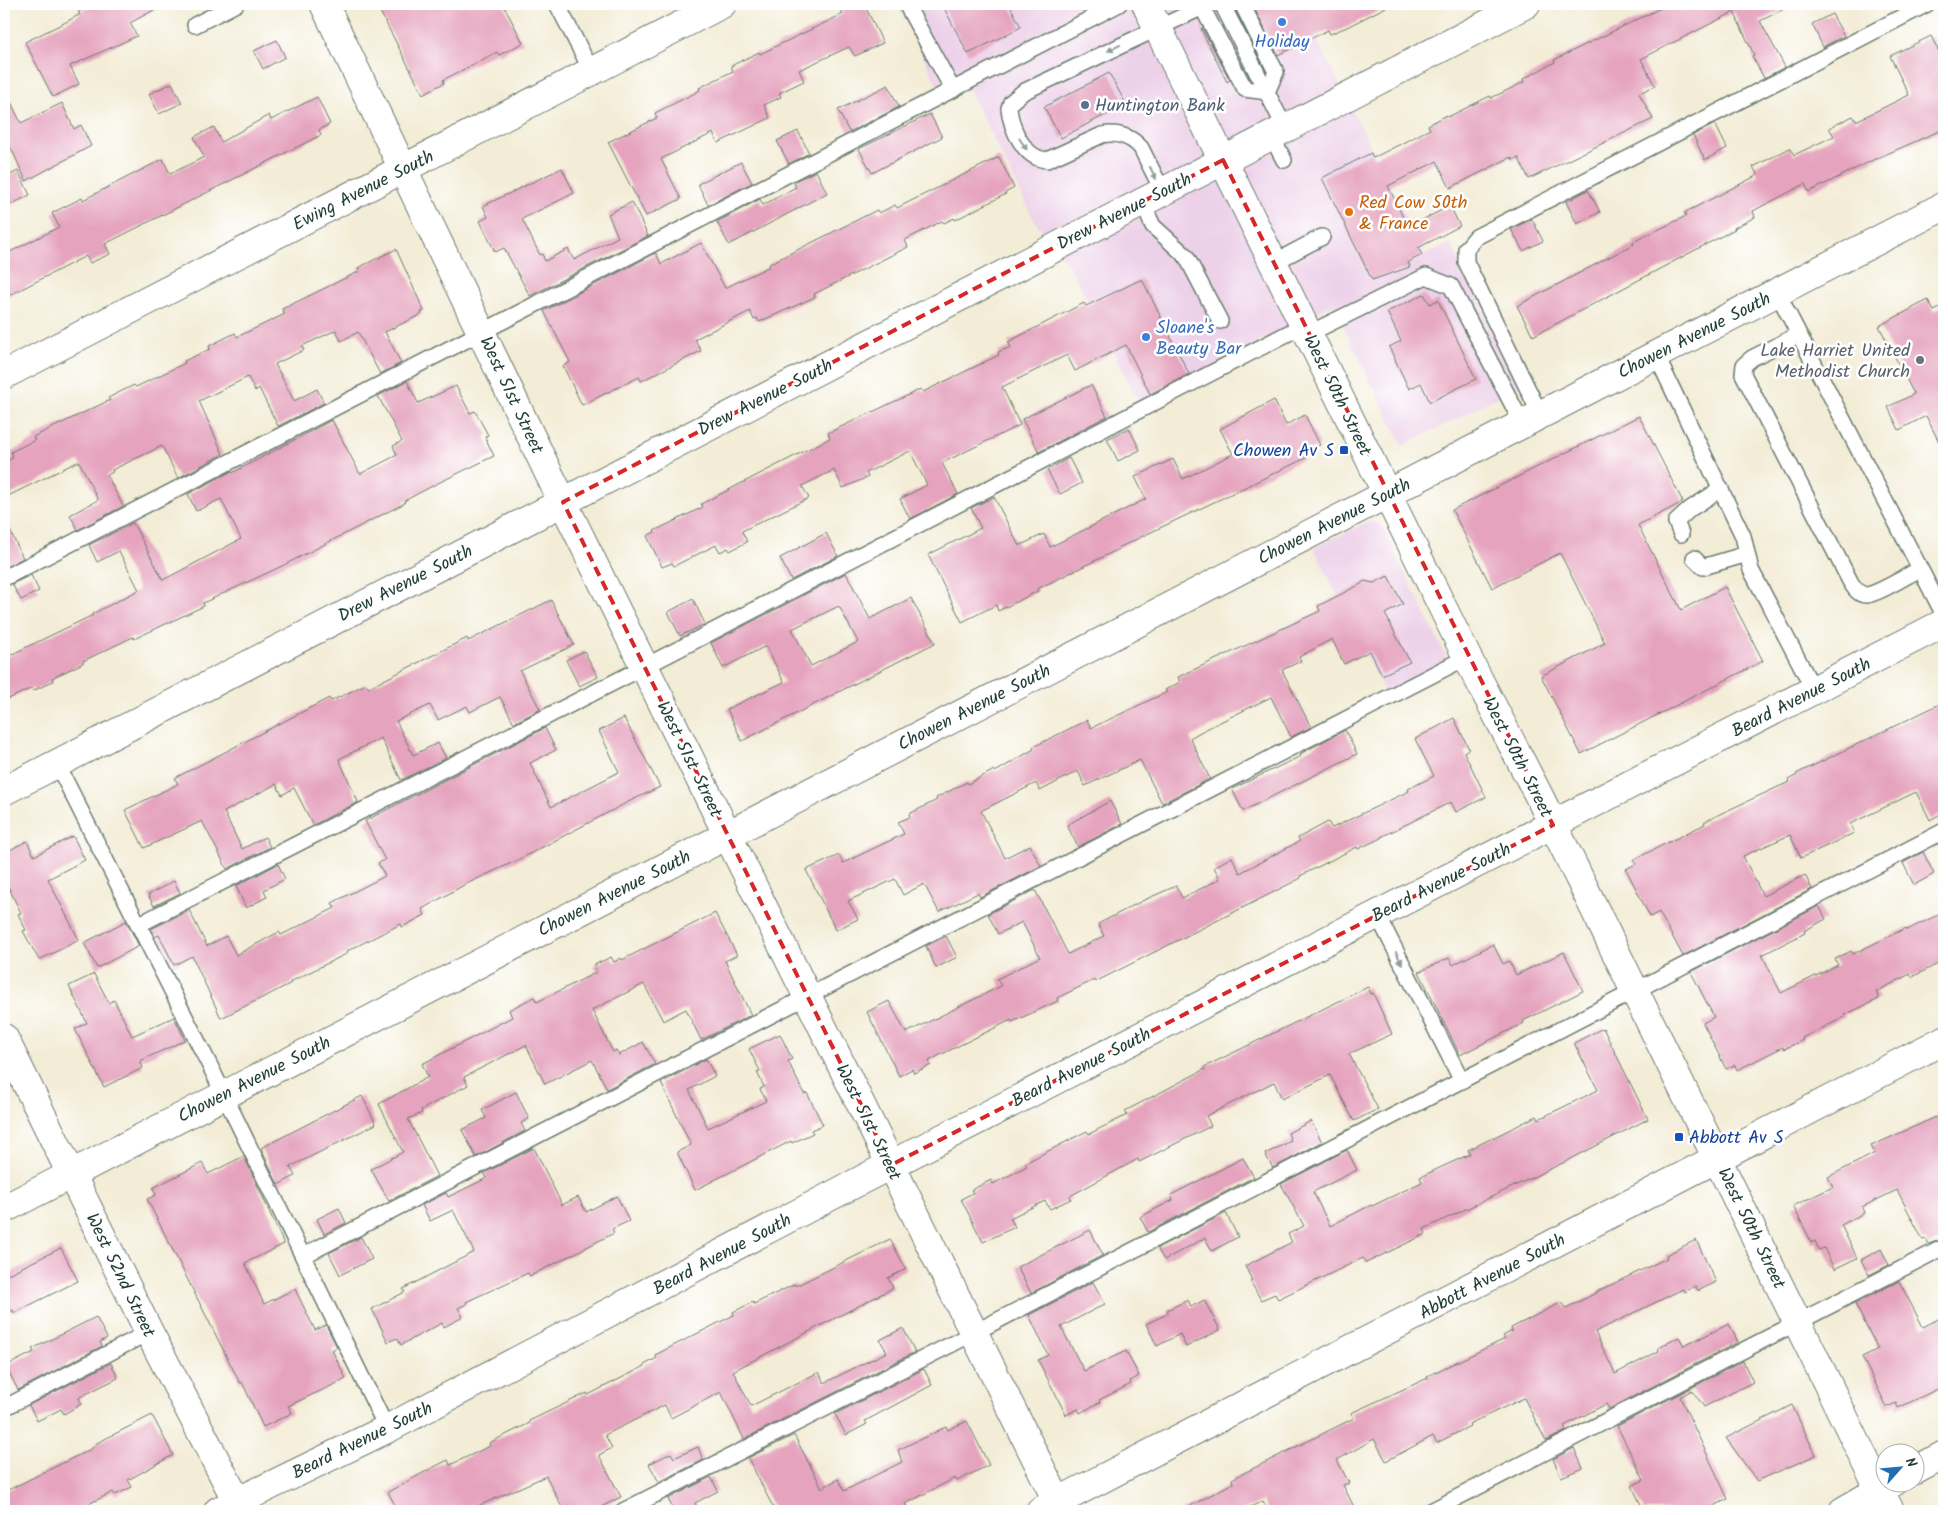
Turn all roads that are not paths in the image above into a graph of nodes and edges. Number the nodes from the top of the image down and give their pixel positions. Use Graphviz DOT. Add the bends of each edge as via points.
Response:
graph roads {
  1 [pos="236,4"];
  2 [pos="324,4"];
  3 [pos="557,4"];
  4 [pos="722,4"];
  5 [pos="906,4"];
  6 [pos="1119,4"];
  7 [pos="1146,4"];
  8 [pos="1222,4"];
  9 [pos="1242,4"];
  10 [pos="1526,4"];
  11 [pos="1927,4"];
  12 [pos="1206,6"];
  13 [pos="195,25"];
  14 [pos="1158,29"];
  15 [pos="592,72"];
  16 [pos="952,90"];
  17 [pos="1267,92"];
  18 [pos="1278,132"];
  19 [pos="1223,160"];
  20 [pos="1284,160"];
  21 [pos="404,169"];
  22 [pos="1153,197"];
  23 [pos="1944,206"];
  24 [pos="1322,237"];
  25 [pos="1273,263"];
  26 [pos="1778,292"];
  27 [pos="1220,321"];
  28 [pos="1306,329"];
  29 [pos="482,332"];
  30 [pos="1798,335"];
  31 [pos="1656,355"];
  32 [pos="4,375"];
  33 [pos="1531,418"];
  34 [pos="1721,489"];
  35 [pos="1387,494"];
  36 [pos="563,502"];
  37 [pos="1681,534"];
  38 [pos="1747,554"];
  39 [pos="1694,558"];
  40 [pos="1920,569"];
  41 [pos="4,578"];
  42 [pos="1944,615"];
  43 [pos="1944,622"];
  44 [pos="1467,657"];
  45 [pos="644,667"];
  46 [pos="1814,690"];
  47 [pos="57,764"];
  48 [pos="4,791"];
  49 [pos="1553,824"];
  50 [pos="1944,831"];
  51 [pos="727,835"];
  52 [pos="1377,914"];
  53 [pos="138,925"];
  54 [pos="1635,991"];
  55 [pos="807,996"];
  56 [pos="4,1038"];
  57 [pos="1944,1040"];
  58 [pos="1462,1081"];
  59 [pos="224,1095"];
  60 [pos="1717,1158"];
  61 [pos="891,1165"];
  62 [pos="71,1174"];
  63 [pos="4,1208"];
  64 [pos="1944,1247"];
  65 [pos="303,1256"];
  66 [pos="1799,1322"];
  67 [pos="149,1332"];
  68 [pos="974,1333"];
  69 [pos="4,1408"];
  70 [pos="387,1429"];
  71 [pos="1944,1455"];
  72 [pos="1926,1465"];
  73 [pos="1888,1495"];
  74 [pos="232,1508"];
  75 [pos="1053,1508"];
  76 [pos="622,1511"];
  77 [pos="1430,1511"];
  78 [pos="1843,1511"];
  1 -- 13 [label="lane"];
  2 -- 21 [label="street, West 51st Street"];
  3 -- 15 [label="lane"];
  4 -- 15 [label="street, Ewing Avenue South"];
  5 -- 16 [label="lane"];
  6 -- 16 [label="lane"];
  7 -- 14 [label="street, West 50th Street"];
  8 -- 17 [label="lane"];
  9 -- 17 [label="lane" via="1276,72"];
  10 -- 18 [label="street, Drew Avenue South"];
  11 -- 33 [label="lane" via="1476,237 1466,249 1466,262"];
  12 -- 14 [label="lane"];
  12 -- 17 [label="lane" via="1245,89"];
  14 -- 19 [label="street, West 50th Street"];
  14 -- 22 [label="lane, one-way" via="1023,92 1009,108 1016,134 1025,149 1039,160 1056,157 1111,133 1136,142 1141,148"];
  15 -- 21 [label="street, Ewing Avenue South"];
  16 -- 29 [label="lane"];
  17 -- 18 [label="lane"];
  18 -- 19 [label="street, Drew Avenue South"];
  18 -- 20 [label="lane"];
  19 -- 22 [label="street, Drew Avenue South"];
  19 -- 25 [label="street, West 50th Street"];
  21 -- 29 [label="street, West 51st Street"];
  21 -- 32 [label="street, Ewing Avenue South"];
  22 -- 27 [label="lane" via="1153,226 1186,256"];
  22 -- 36 [label="street, Drew Avenue South"];
  23 -- 26 [label="street, Chowen Avenue South"];
  24 -- 25 [label="lane"];
  25 -- 28 [label="street, West 50th Street"];
  26 -- 30 [label="lane"];
  26 -- 31 [label="street, Chowen Avenue South"];
  28 -- 33 [label="lane" via="1426,276 1451,286"];
  28 -- 35 [label="street, West 50th Street"];
  28 -- 45 [label="lane"];
  29 -- 36 [label="street, West 51st Street"];
  29 -- 41 [label="lane"];
  30 -- 40 [label="lane"];
  30 -- 40 [label="lane" via="1752,358 1744,365 1743,374 1851,584 1864,595 1874,593"];
  31 -- 33 [label="street, Chowen Avenue South"];
  31 -- 34 [label="lane"];
  33 -- 35 [label="street, Chowen Avenue South"];
  34 -- 37 [label="lane" via="1676,522"];
  34 -- 38 [label="lane" via="1743,536"];
  35 -- 44 [label="street, West 50th Street"];
  35 -- 51 [label="street, Chowen Avenue South"];
  36 -- 45 [label="street, West 51st Street"];
  36 -- 47 [label="street, Drew Avenue South"];
  38 -- 39 [label="lane" via="1703,568"];
  38 -- 46 [label="lane" via="1751,570"];
  40 -- 42 [label="lane"];
  43 -- 46 [label="street, Beard Avenue South"];
  44 -- 49 [label="street, West 50th Street"];
  44 -- 55 [label="lane"];
  45 -- 51 [label="street, West 51st Street"];
  45 -- 53 [label="lane"];
  46 -- 49 [label="street, Beard Avenue South"];
  47 -- 48 [label="street, Drew Avenue South"];
  47 -- 53 [label="lane"];
  49 -- 52 [label="street, Beard Avenue South"];
  49 -- 54 [label="street, West 50th Street"];
  50 -- 54 [label="lane"];
  51 -- 55 [label="street, West 51st Street"];
  51 -- 59 [label="street, Chowen Avenue South"];
  52 -- 58 [label="lane, one-way"];
  52 -- 61 [label="street, Beard Avenue South"];
  53 -- 59 [label="lane"];
  54 -- 58 [label="lane"];
  54 -- 60 [label="street, West 50th Street"];
  55 -- 61 [label="street, West 51st Street"];
  55 -- 65 [label="lane"];
  56 -- 62 [label="street, West 52nd Street"];
  57 -- 60 [label="street, Abbott Avenue South"];
  58 -- 68 [label="lane"];
  59 -- 62 [label="street, Chowen Avenue South"];
  59 -- 65 [label="lane"];
  60 -- 66 [label="street, West 50th Street"];
  60 -- 75 [label="street, Abbott Avenue South"];
  61 -- 68 [label="street, West 51st Street"];
  61 -- 70 [label="street, Beard Avenue South"];
  62 -- 63 [label="street, Chowen Avenue South"];
  62 -- 67 [label="street, West 52nd Street"];
  64 -- 66 [label="lane"];
  65 -- 70 [label="lane"];
  66 -- 73 [label="street, West 50th Street"];
  66 -- 77 [label="lane"];
  67 -- 69 [label="lane"];
  67 -- 74 [label="street, West 52nd Street"];
  68 -- 75 [label="street, West 51st Street"];
  68 -- 76 [label="lane"];
  70 -- 74 [label="street, Beard Avenue South"];
  71 -- 72 [label="street"];
  73 -- 78 [label="street"];
}
